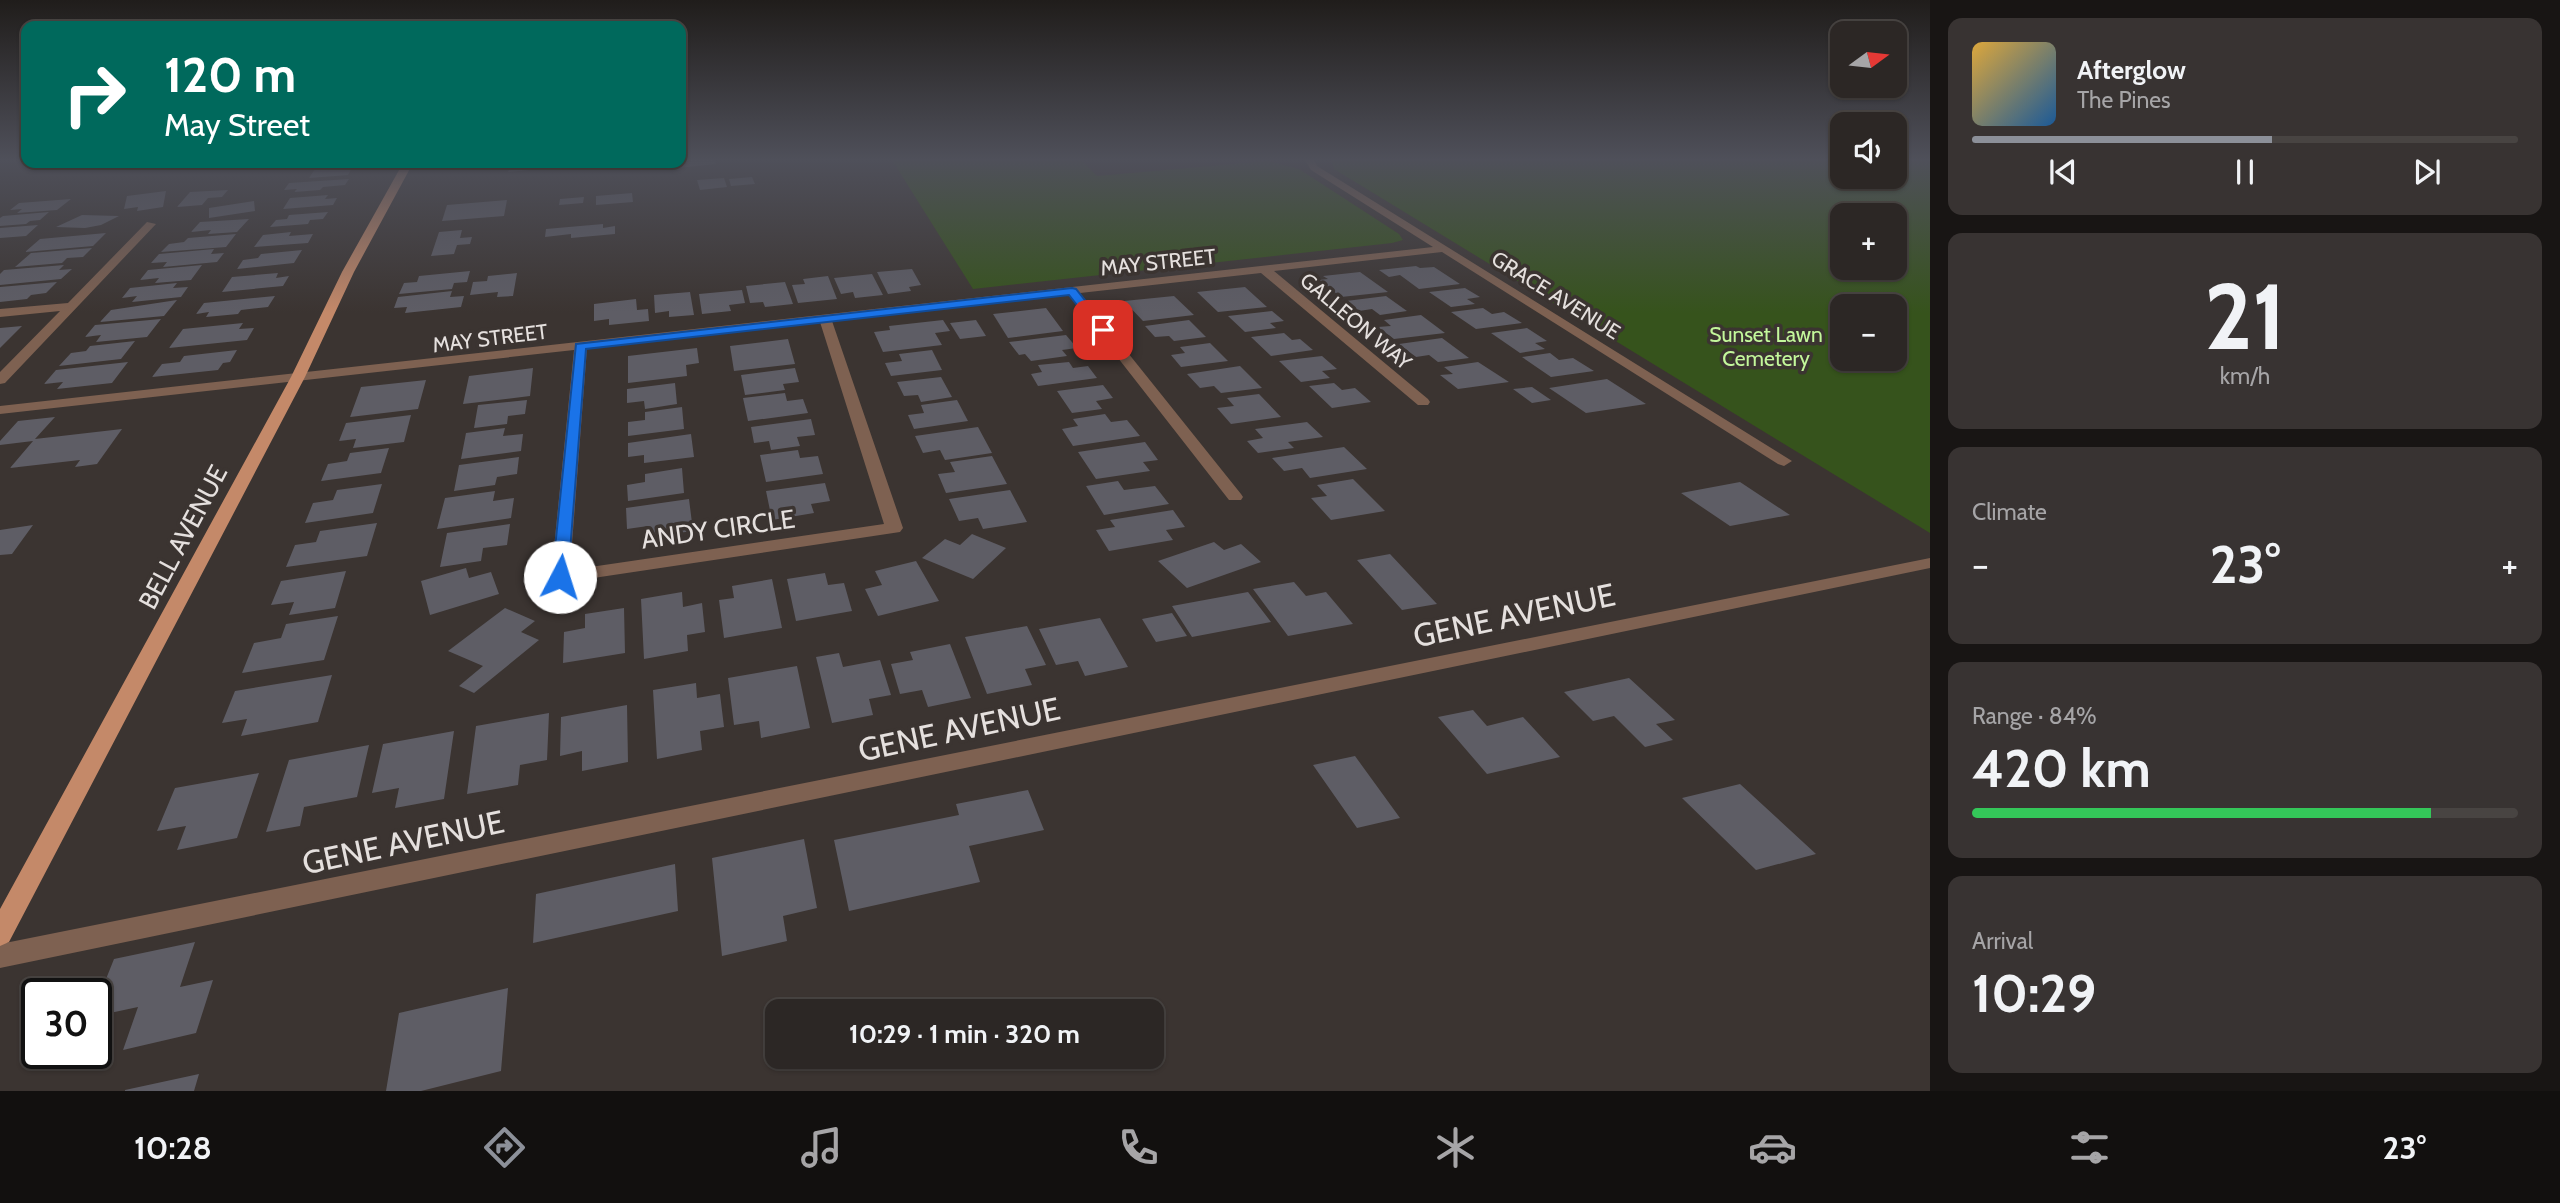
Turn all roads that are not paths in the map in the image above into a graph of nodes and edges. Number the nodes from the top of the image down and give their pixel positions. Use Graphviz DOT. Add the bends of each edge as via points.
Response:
graph roads {
  1 [pos="382,211"];
  2 [pos="1382,211"];
  3 [pos="151,224"];
  4 [pos="1443,249"];
  5 [pos="1264,269"];
  6 [pos="1072,291"];
  7 [pos="72,306"];
  8 [pos="0,313"];
  9 [pos="825,319"];
  10 [pos="580,346"];
  11 [pos="298,377"];
  12 [pos="0,380"];
  13 [pos="1423,402"];
  14 [pos="0,410"];
  15 [pos="1784,461"];
  16 [pos="1235,497"];
  17 [pos="1930,563"];
  18 [pos="0,934"];
  19 [pos="0,956"];
  1 -- 11 [label="main road, BELL AVENUE"];
  2 -- 4 [label="street, GRACE AVENUE"];
  3 -- 7 [label="street"];
  4 -- 5 [label="street, MAY STREET"];
  4 -- 15 [label="street, GRACE AVENUE"];
  5 -- 6 [label="street, MAY STREET"];
  5 -- 13 [label="street, GALLEON WAY"];
  6 -- 9 [label="street, MAY STREET"];
  6 -- 16 [label="street"];
  7 -- 8 [label="street"];
  7 -- 12 [label="street"];
  9 -- 10 [label="street, MAY STREET"];
  9 -- 10 [label="street, ANDY CIRCLE" via="894,528 560,577"];
  10 -- 11 [label="street, MAY STREET"];
  11 -- 14 [label="street, MAY STREET"];
  11 -- 18 [label="main road, BELL AVENUE"];
  17 -- 19 [label="street, GENE AVENUE"];
}
